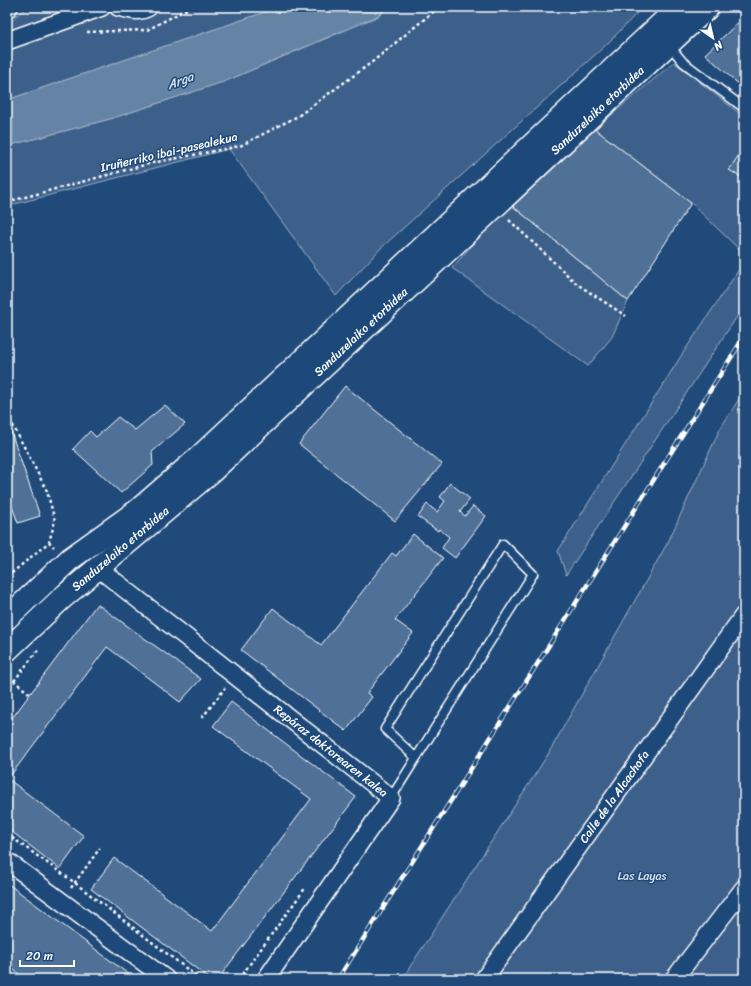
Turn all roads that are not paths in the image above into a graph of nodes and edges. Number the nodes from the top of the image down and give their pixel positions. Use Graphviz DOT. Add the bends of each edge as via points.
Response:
graph roads {
  1 [pos="102,7"];
  2 [pos="118,7"];
  3 [pos="150,7"];
  4 [pos="679,7"];
  5 [pos="708,7"];
  6 [pos="7,41"];
  7 [pos="668,44"];
  8 [pos="744,108"];
  9 [pos="98,568"];
  10 [pos="7,618"];
  11 [pos="741,625"];
  12 [pos="7,650"];
  13 [pos="416,758"];
  14 [pos="391,798"];
  15 [pos="7,861"];
  16 [pos="744,888"];
  17 [pos="161,977"];
  18 [pos="266,979"];
  19 [pos="484,979"];
  20 [pos="674,979"];
  1 -- 6 [label="street"];
  2 -- 3 [label="street" via="133,11"];
  4 -- 10 [label="main road, Sanduzelaiko etorbidea" via="196,460 138,511 70,559"];
  5 -- 7 [label="main road, Sanduzelaiko etorbidea"];
  7 -- 8 [label="lane" via="683,62"];
  7 -- 9 [label="main road, Sanduzelaiko etorbidea" via="211,472"];
  9 -- 12 [label="main road, Sanduzelaiko etorbidea" via="60,599"];
  9 -- 14 [label="street, Repáraz doktorearen kalea"];
  11 -- 19 [label="street, Calle de la Alcachofa"];
  13 -- 13 [label="lane" via="533,574 503,544 385,729"];
  13 -- 14 [label="lane"];
  14 -- 18 [label="street, Repáraz doktorearen kalea"];
  15 -- 17 [label="street"];
  16 -- 20 [label="street"];
}
